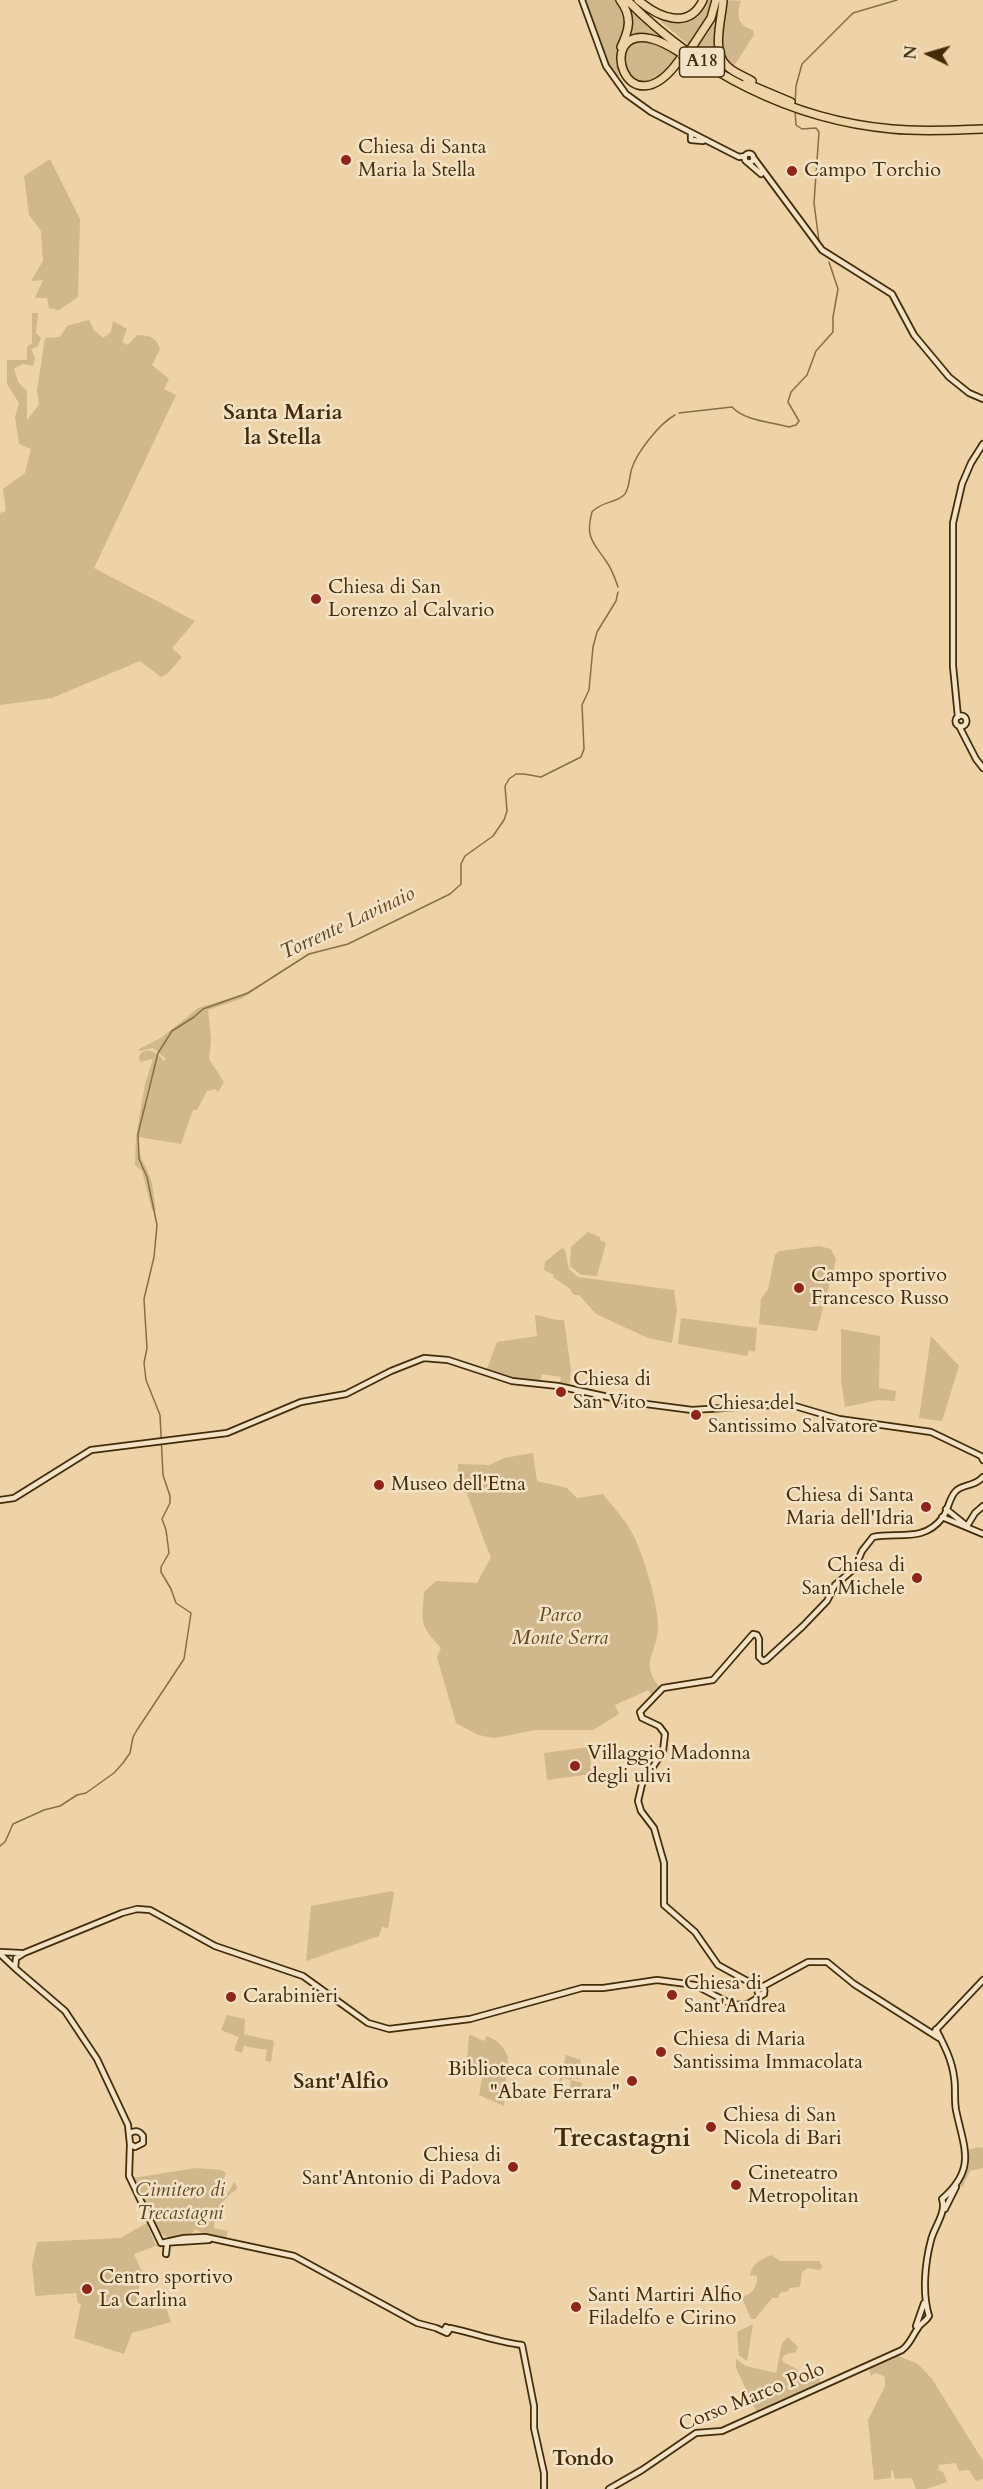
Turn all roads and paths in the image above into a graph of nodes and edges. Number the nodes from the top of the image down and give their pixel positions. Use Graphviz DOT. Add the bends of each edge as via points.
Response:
graph roads {
  1 [pos="582,0"];
  2 [pos="620,0"];
  3 [pos="627,0"];
  4 [pos="633,0"];
  5 [pos="638,0"];
  6 [pos="703,0"];
  7 [pos="715,0"];
  8 [pos="722,0"];
  9 [pos="681,60"];
  10 [pos="746,87"];
  11 [pos="766,91"];
  12 [pos="794,105"];
  13 [pos="983,127"];
  14 [pos="692,136"];
  15 [pos="746,160"];
  16 [pos="771,185"];
  17 [pos="983,399"];
  18 [pos="983,444"];
  19 [pos="961,716"];
  20 [pos="966,723"];
  21 [pos="959,726"];
  22 [pos="967,740"];
  23 [pos="983,768"];
  24 [pos="983,1460"];
  25 [pos="983,1477"];
  26 [pos="0,1500"];
  27 [pos="983,1506"];
  28 [pos="947,1509"];
  29 [pos="942,1517"];
  30 [pos="968,1526"];
  31 [pos="983,1534"];
  32 [pos="0,1953"];
  33 [pos="20,1955"];
  34 [pos="8,1961"];
  35 [pos="16,1968"];
  36 [pos="981,1983"];
  37 [pos="38,1988"];
  38 [pos="759,1991"];
  39 [pos="745,2005"];
  40 [pos="933,2032"];
  41 [pos="947,2050"];
  42 [pos="132,2133"];
  43 [pos="130,2145"];
  44 [pos="138,2147"];
  45 [pos="129,2164"];
  46 [pos="959,2182"];
  47 [pos="940,2216"];
  48 [pos="154,2230"];
  49 [pos="166,2242"];
  50 [pos="166,2254"];
  51 [pos="543,2489"];
  52 [pos="609,2489"];
  1 -- 14 [label="main road" via="615,81 633,100"];
  2 -- 9 [label="highway" via="629,21 617,58 619,72 626,81 638,88 652,87 665,80"];
  3 -- 10 [label="highway, A18" via="681,48"];
  4 -- 11 [label="highway, A18" via="701,56"];
  5 -- 6 [label="highway" via="659,15 676,19 692,15"];
  7 -- 9 [label="highway, bridge" via="711,18"];
  8 -- 11 [label="highway" via="719,56 728,68"];
  9 -- 10 [label="highway" via="663,78 645,86 627,79 620,61 630,42 652,39"];
  10 -- 12 [label="highway, A18"];
  11 -- 12 [label="highway, A18"];
  12 -- 13 [label="highway, A18" via="844,121 890,129"];
  14 -- 15 [label="main road"];
  14 -- 15 [label="main road"];
  15 -- 16 [label="main road"];
  15 -- 16 [label="main road" via="752,162 753,157"];
  16 -- 17 [label="main road" via="816,244 892,294 911,330 945,373 966,392"];
  18 -- 19 [label="main road" via="962,484 954,523 953,666"];
  19 -- 20 [label="main road"];
  19 -- 21 [label="main road" via="956,722"];
  20 -- 21 [label="main road"];
  20 -- 22 [label="main road"];
  21 -- 22 [label="main road"];
  22 -- 23 [label="main road"];
  24 -- 26 [label="main road" via="931,1432 839,1419 788,1404 692,1410 512,1381 432,1358 410,1362 346,1394 301,1402 236,1431 91,1450 14,1498"];
  25 -- 28 [label="main road" via="975,1485 956,1492"];
  27 -- 30 [label="main road"];
  28 -- 29 [label="main road"];
  28 -- 30 [label="main road"];
  29 -- 30 [label="main road"];
  29 -- 38 [label="main road" via="925,1530 904,1536 873,1537 855,1568 833,1588 827,1601 766,1660 759,1658 759,1639 753,1634 713,1680 664,1688 641,1710 640,1716 660,1726 665,1734 663,1750 642,1784 639,1806 654,1828 660,1847 664,1905 696,1932 718,1965"];
  30 -- 31 [label="main road"];
  32 -- 33 [label="main road"];
  32 -- 34 [label="main road"];
  33 -- 34 [label="main road"];
  33 -- 35 [label="main road"];
  33 -- 39 [label="main road" via="122,1913 141,1909 154,1911 215,1947 303,1976 368,2023 382,2028 470,2019 582,1988 657,1980 695,1985 728,2004"];
  34 -- 35 [label="main road"];
  35 -- 37 [label="main road"];
  35 -- 37 [label="main road"];
  36 -- 40 [label="main road"];
  37 -- 42 [label="main road" via="65,2011 97,2059"];
  38 -- 39 [label="main road"];
  38 -- 39 [label="main road"];
  38 -- 40 [label="main road" via="808,1962 827,1962 854,1984"];
  40 -- 41 [label="main road"];
  40 -- 41 [label="main road"];
  41 -- 46 [label="main road" via="966,2156"];
  42 -- 43 [label="main road"];
  42 -- 44 [label="main road" via="141,2133 144,2138"];
  43 -- 44 [label="main road"];
  43 -- 45 [label="main road"];
  44 -- 45 [label="main road"];
  45 -- 48 [label="main road" via="129,2176"];
  46 -- 47 [label="main road"];
  46 -- 47 [label="main road" via="942,2199"];
  47 -- 52 [label="main road, Corso Marco Polo" via="928,2254 929,2316 910,2343 894,2354 722,2431 696,2433"];
  48 -- 49 [label="main road"];
  48 -- 49 [label="main road"];
  49 -- 50 [label="main road"];
  49 -- 51 [label="main road" via="199,2237 294,2256 417,2323 522,2345 534,2406"];
}
